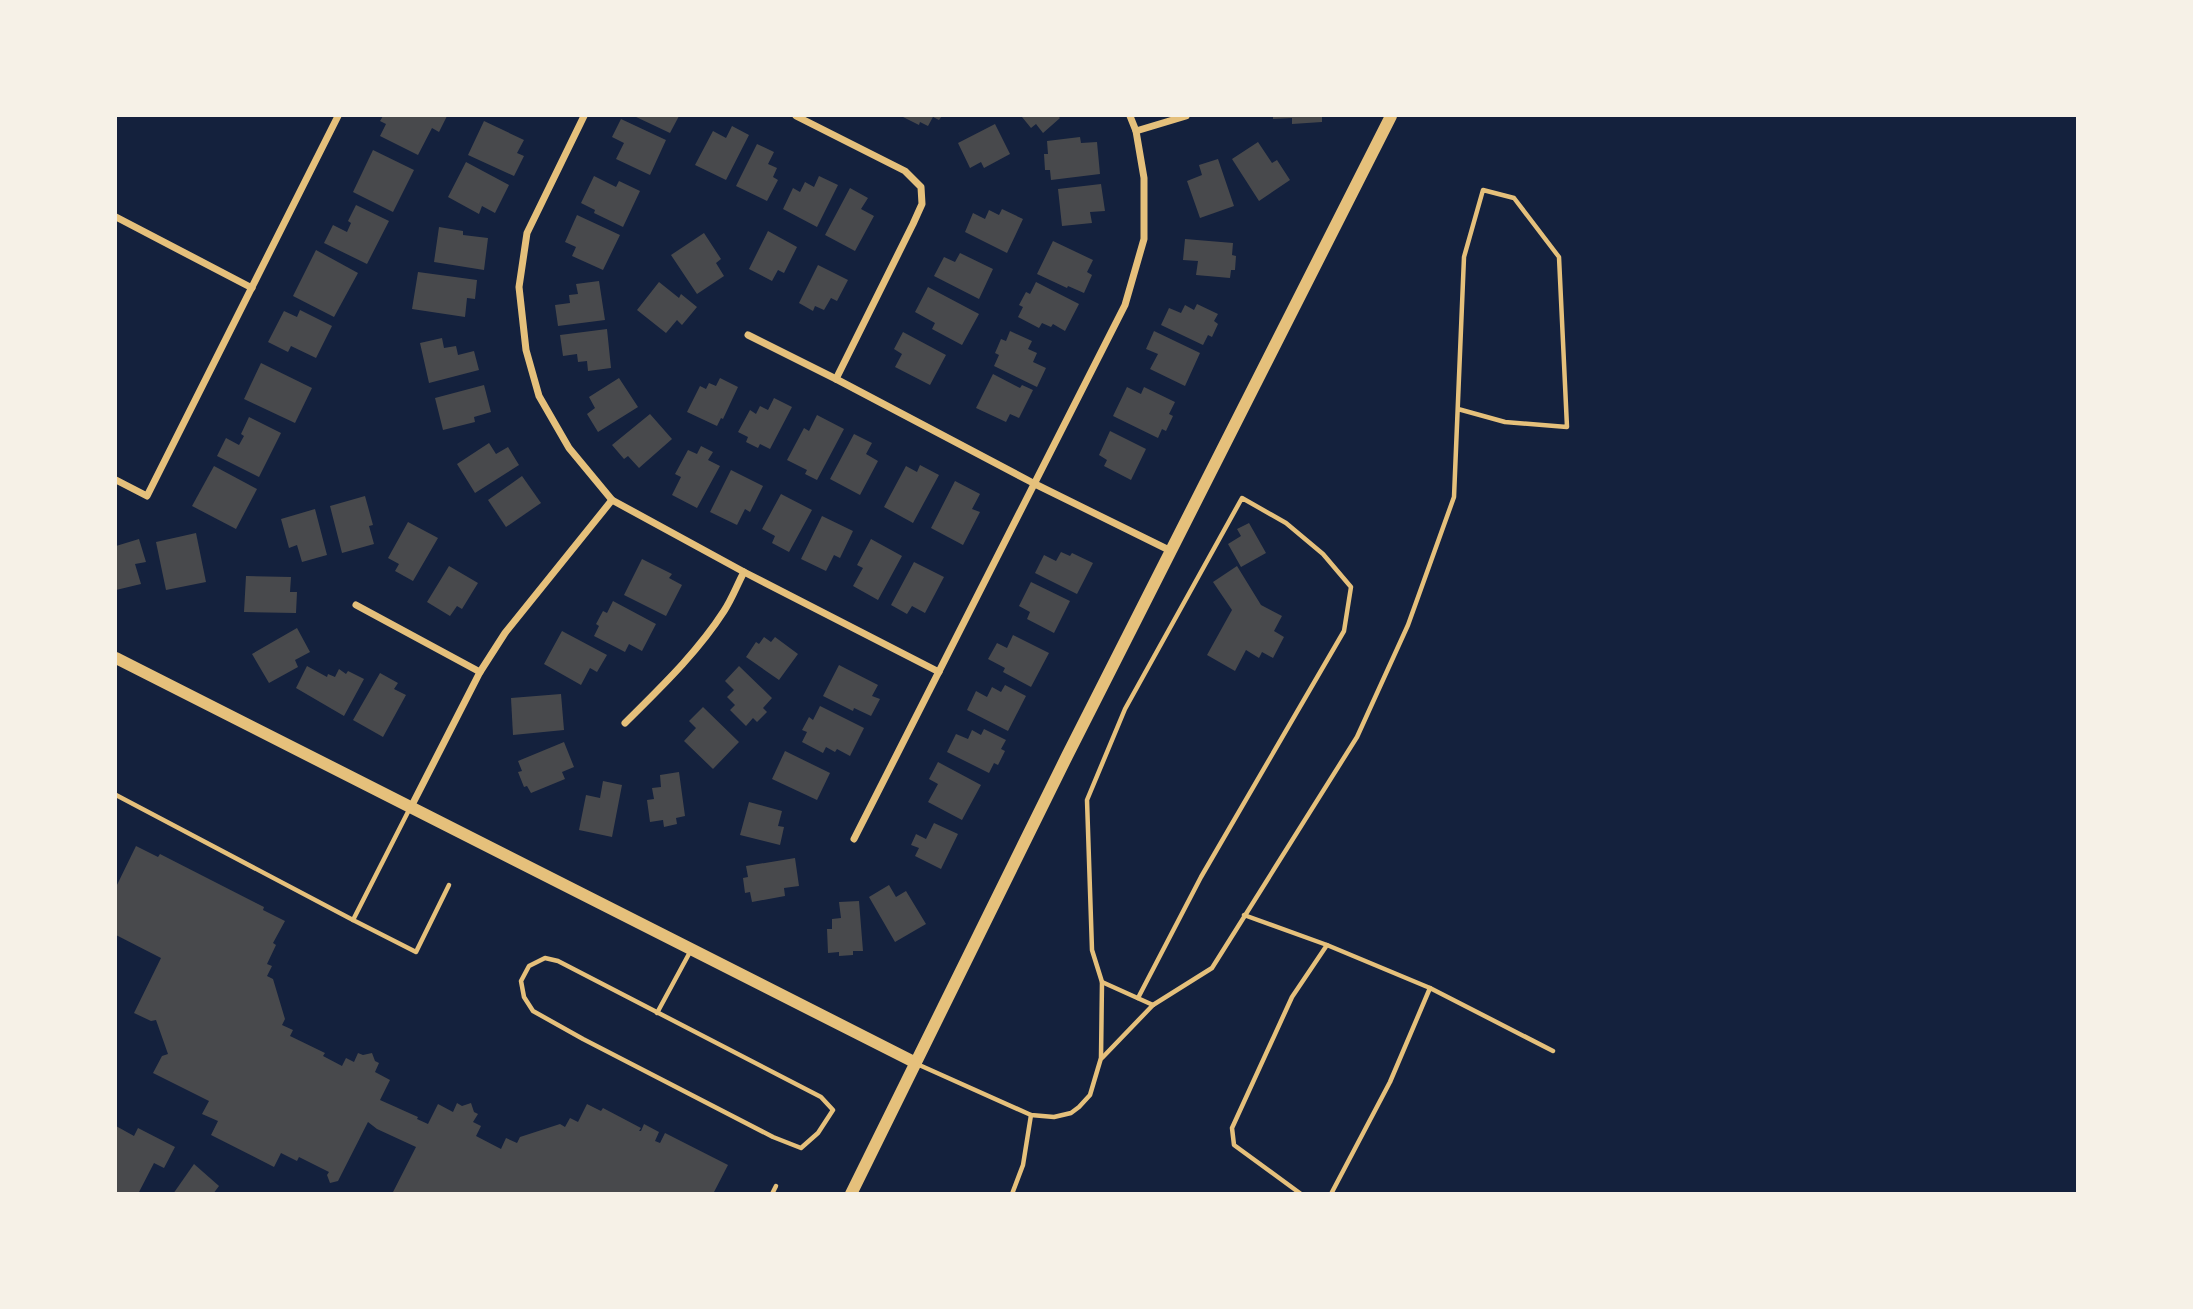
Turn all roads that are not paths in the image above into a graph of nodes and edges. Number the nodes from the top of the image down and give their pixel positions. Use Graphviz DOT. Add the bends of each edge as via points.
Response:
graph roads {
  1 [pos="338,116"];
  2 [pos="584,116"];
  3 [pos="796,116"];
  4 [pos="1130,116"];
  5 [pos="1186,116"];
  6 [pos="1391,116"];
  7 [pos="1136,131"];
  8 [pos="116,217"];
  9 [pos="252,288"];
  10 [pos="748,335"];
  11 [pos="836,379"];
  12 [pos="1458,409"];
  13 [pos="116,480"];
  14 [pos="1035,484"];
  15 [pos="612,500"];
  16 [pos="1171,551"];
  17 [pos="744,572"];
  18 [pos="356,605"];
  19 [pos="116,658"];
  20 [pos="480,672"];
  21 [pos="939,672"];
  22 [pos="625,723"];
  23 [pos="116,794"];
  24 [pos="411,807"];
  25 [pos="854,839"];
  26 [pos="449,885"];
  27 [pos="1244,915"];
  28 [pos="354,920"];
  29 [pos="1327,945"];
  30 [pos="691,950"];
  31 [pos="1102,982"];
  32 [pos="1430,988"];
  33 [pos="1138,998"];
  34 [pos="1153,1005"];
  35 [pos="657,1013"];
  36 [pos="1553,1051"];
  37 [pos="1101,1058"];
  38 [pos="916,1063"];
  39 [pos="1031,1115"];
  40 [pos="776,1186"];
  41 [pos="772,1194"];
  42 [pos="851,1194"];
  43 [pos="1012,1194"];
  44 [pos="1301,1194"];
  45 [pos="1331,1194"];
  1 -- 9 [label="street"];
  2 -- 15 [label="street" via="527,233 519,287 526,350 539,396 569,448"];
  3 -- 11 [label="street" via="905,171 921,187 922,204"];
  4 -- 7 [label="street"];
  5 -- 7 [label="street"];
  6 -- 16 [label="street"];
  7 -- 14 [label="street" via="1144,178 1144,239 1125,304"];
  8 -- 9 [label="street"];
  9 -- 13 [label="street" via="147,496"];
  10 -- 11 [label="street"];
  11 -- 14 [label="street"];
  12 -- 12 [label="lane" via="1464,257 1483,190 1514,198 1559,257 1567,427 1505,422"];
  12 -- 27 [label="lane" via="1454,497 1408,625 1357,737"];
  14 -- 16 [label="street"];
  14 -- 21 [label="street"];
  15 -- 17 [label="street"];
  15 -- 20 [label="street" via="505,633"];
  16 -- 38 [label="street"];
  17 -- 21 [label="street"];
  17 -- 22 [label="street" via="724,611 696,648"];
  18 -- 20 [label="street"];
  19 -- 24 [label="street"];
  20 -- 24 [label="street"];
  21 -- 25 [label="street"];
  23 -- 28 [label="lane"];
  24 -- 28 [label="lane"];
  24 -- 30 [label="street"];
  26 -- 28 [label="lane" via="416,951"];
  27 -- 29 [label="lane"];
  27 -- 34 [label="lane" via="1212,968"];
  29 -- 32 [label="lane"];
  29 -- 44 [label="lane" via="1292,997 1231,1128 1234,1145"];
  30 -- 35 [label="lane"];
  30 -- 38 [label="street"];
  31 -- 33 [label="lane"];
  31 -- 33 [label="lane" via="1092,950 1087,800 1125,709 1242,498 1286,523 1323,554 1351,587 1343,631 1201,877"];
  31 -- 37 [label="lane"];
  32 -- 36 [label="lane"];
  32 -- 45 [label="lane" via="1390,1082"];
  33 -- 34 [label="lane"];
  34 -- 37 [label="lane"];
  35 -- 35 [label="lane" via="558,961 545,958 529,966 521,981 524,998 533,1011 773,1137 802,1148 833,1110 821,1097"];
  37 -- 39 [label="lane" via="1090,1095 1079,1107 1054,1117"];
  38 -- 39 [label="lane"];
  38 -- 42 [label="street"];
  39 -- 43 [label="lane" via="1023,1165"];
  40 -- 41 [label="lane"];
}
